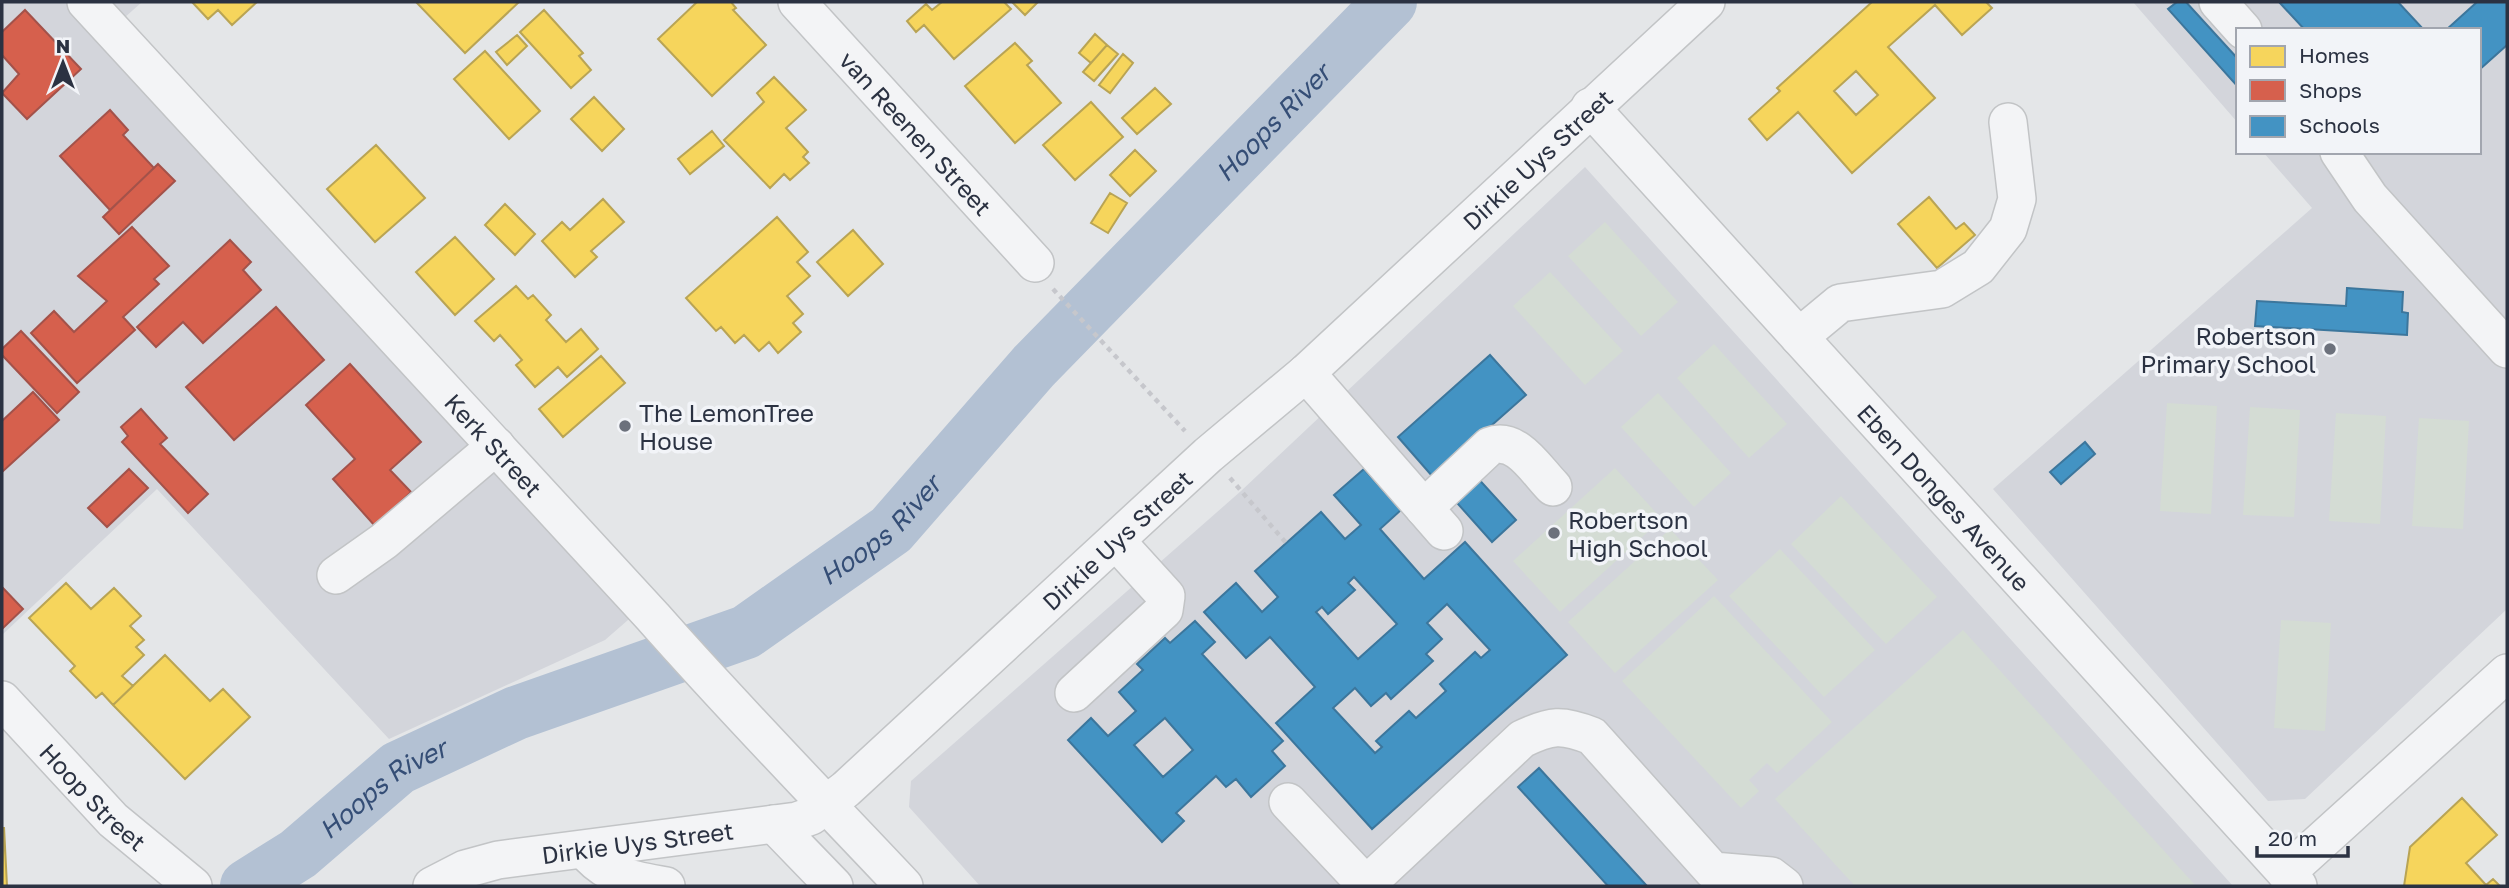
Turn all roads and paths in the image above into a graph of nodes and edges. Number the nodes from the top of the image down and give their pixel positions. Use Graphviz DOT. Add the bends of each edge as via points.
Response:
graph roads {
  1 [pos="86,2"];
  2 [pos="797,2"];
  3 [pos="1706,2"];
  4 [pos="2218,2"];
  5 [pos="2241,28"];
  6 [pos="1590,107"];
  7 [pos="2008,122"];
  8 [pos="2340,154"];
  9 [pos="1035,263"];
  10 [pos="1060,299"];
  11 [pos="1798,337"];
  12 [pos="2507,349"];
  13 [pos="1125,369"];
  14 [pos="1306,373"];
  15 [pos="496,446"];
  16 [pos="1553,487"];
  17 [pos="1116,541"];
  18 [pos="336,575"];
  19 [pos="2507,673"];
  20 [pos="1074,693"];
  21 [pos="2,701"];
  22 [pos="1288,802"];
  23 [pos="828,804"];
  24 [pos="774,824"];
  25 [pos="585,850"];
  26 [pos="182,878"];
  27 [pos="2292,880"];
  28 [pos="432,886"];
  29 [pos="666,886"];
  30 [pos="834,886"];
  31 [pos="904,886"];
  32 [pos="1366,886"];
  33 [pos="1784,886"];
  1 -- 15 [label="street, Kerk Street"];
  2 -- 9 [label="street, van Reenen Street"];
  3 -- 6 [label="street, Dirkie Uys Street"];
  4 -- 5 [label="street"];
  6 -- 11 [label="street, Eben Donges Avenue"];
  6 -- 14 [label="street, Dirkie Uys Street"];
  7 -- 11 [label="street" via="2017,199 2008,229 1994,251 1964,278 1942,289 1840,303"];
  8 -- 12 [label="street" via="2370,198"];
  10 -- 13 [label="path"];
  11 -- 27 [label="street, Eben Donges Avenue"];
  14 -- 16 [label="street" via="1434,519 1497,443 1515,447"];
  14 -- 17 [label="street, Dirkie Uys Street"];
  15 -- 18 [label="street" via="384,541"];
  15 -- 23 [label="street, Kerk Street" via="718,691"];
  17 -- 20 [label="street" via="1166,596 1164,611"];
  17 -- 23 [label="street, Dirkie Uys Street"];
  19 -- 27 [label="street"];
  21 -- 26 [label="street, Hoop Street" via="113,820"];
  22 -- 32 [label="street"];
  23 -- 24 [label="street, Dirkie Uys Street" via="811,816"];
  23 -- 31 [label="street, Kerk Street"];
  24 -- 25 [label="street, Dirkie Uys Street"];
  24 -- 30 [label="street"];
  25 -- 28 [label="street, Dirkie Uys Street" via="498,860 465,869"];
  25 -- 29 [label="street" via="610,873"];
  32 -- 33 [label="street" via="1522,739 1546,727 1570,727 1592,736 1713,871 1771,876"];
}
